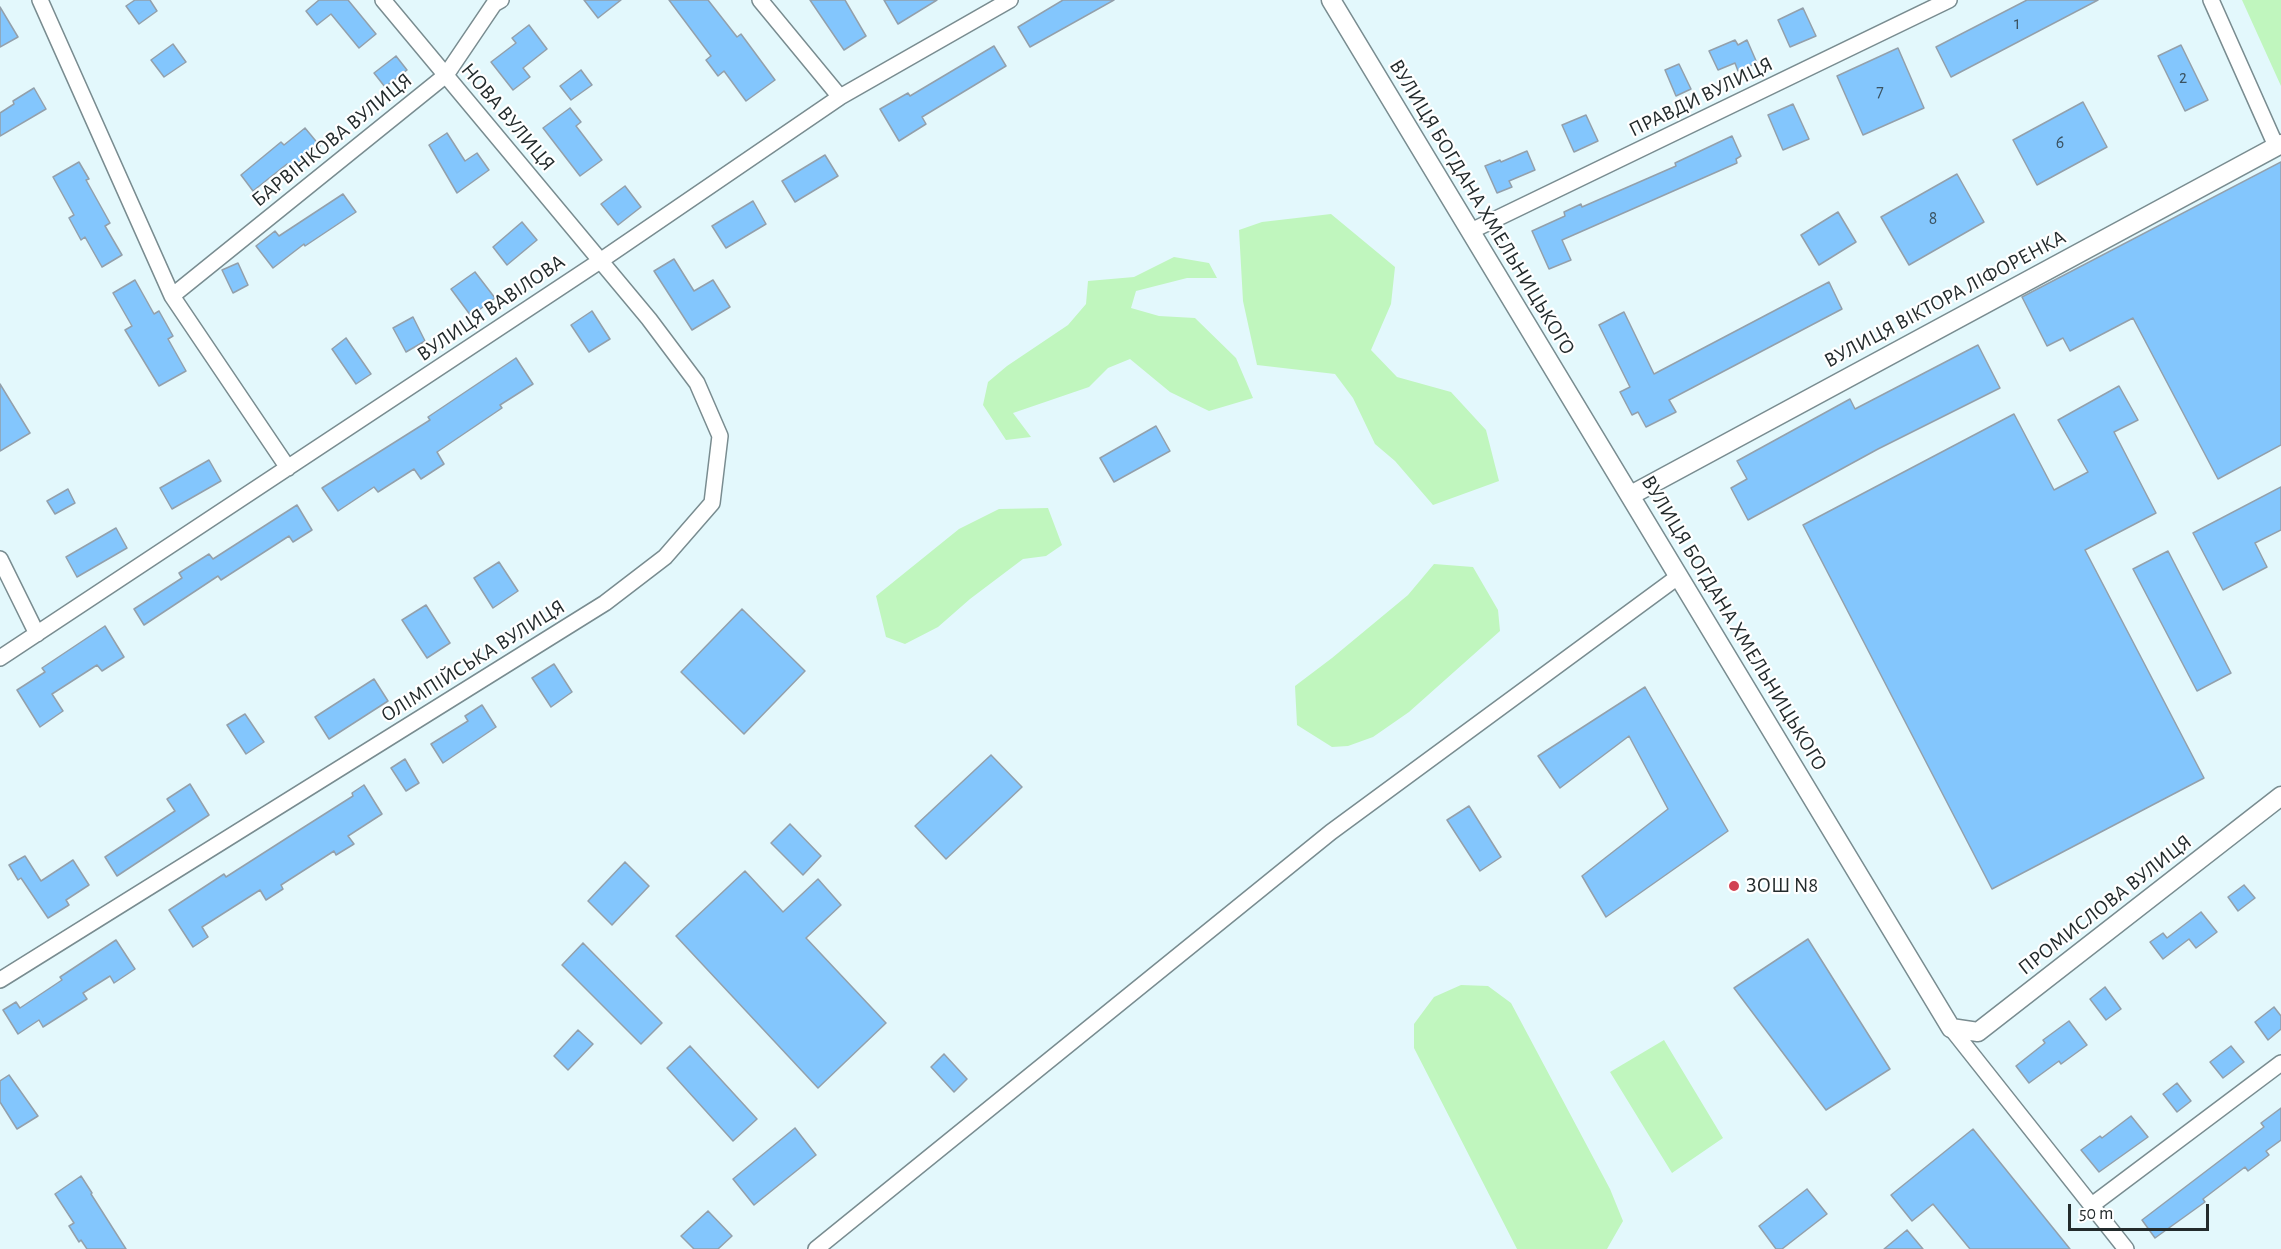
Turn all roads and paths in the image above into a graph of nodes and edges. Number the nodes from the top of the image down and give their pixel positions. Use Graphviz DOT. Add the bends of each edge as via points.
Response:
graph roads {
  1 [pos="40,0"];
  2 [pos="383,0"];
  3 [pos="501,0"];
  4 [pos="760,0"];
  5 [pos="1010,0"];
  6 [pos="1331,0"];
  7 [pos="1949,0"];
  8 [pos="2211,0"];
  9 [pos="446,75"];
  10 [pos="840,97"];
  11 [pos="2278,145"];
  12 [pos="1471,231"];
  13 [pos="600,261"];
  14 [pos="172,296"];
  15 [pos="288,468"];
  16 [pos="1631,495"];
  17 [pos="0,559"];
  18 [pos="1679,576"];
  19 [pos="37,633"];
  20 [pos="0,658"];
  21 [pos="2281,796"];
  22 [pos="0,980"];
  23 [pos="1951,1028"];
  24 [pos="2281,1063"];
  25 [pos="2092,1205"];
  26 [pos="816,1249"];
  27 [pos="2126,1249"];
  1 -- 14 [label="street"];
  2 -- 9 [label="street, НОВА ВУЛИЦЯ"];
  3 -- 9 [label="street, БАРВІНКОВА ВУЛИЦЯ" via="494,4"];
  4 -- 10 [label="street"];
  5 -- 10 [label="street, ВУЛИЦЯ ВАВІЛОВА"];
  6 -- 12 [label="street, ВУЛИЦЯ БОГДАНА ХМЕЛЬНИЦЬКОГО"];
  7 -- 12 [label="street, ПРАВДИ ВУЛИЦЯ"];
  8 -- 11 [label="street"];
  9 -- 13 [label="street, НОВА ВУЛИЦЯ"];
  9 -- 14 [label="street, БАРВІНКОВА ВУЛИЦЯ"];
  10 -- 13 [label="street, ВУЛИЦЯ ВАВІЛОВА"];
  11 -- 16 [label="street, ВУЛИЦЯ ВІКТОРА ЛІФОРЕНКА"];
  12 -- 16 [label="street, ВУЛИЦЯ БОГДАНА ХМЕЛЬНИЦЬКОГО"];
  13 -- 15 [label="street, ВУЛИЦЯ ВАВІЛОВА"];
  13 -- 22 [label="street, ОЛІМПІЙСЬКА ВУЛИЦЯ" via="697,383 720,436 711,503 665,557 605,603"];
  14 -- 15 [label="street"];
  15 -- 19 [label="street, ВУЛИЦЯ ВАВІЛОВА"];
  16 -- 18 [label="street, ВУЛИЦЯ БОГДАНА ХМЕЛЬНИЦЬКОГО"];
  17 -- 19 [label="street"];
  18 -- 23 [label="street, ВУЛИЦЯ БОГДАНА ХМЕЛЬНИЦЬКОГО"];
  18 -- 26 [label="street" via="1331,832"];
  19 -- 20 [label="street, ВУЛИЦЯ ВАВІЛОВА"];
  21 -- 23 [label="street, ПРОМИСЛОВА ВУЛИЦЯ" via="1978,1032"];
  23 -- 25 [label="street, ВУЛИЦЯ БОГДАНА ХМЕЛЬНИЦЬКОГО"];
  24 -- 25 [label="street"];
  25 -- 27 [label="street, ВУЛИЦЯ БОГДАНА ХМЕЛЬНИЦЬКОГО"];
}
